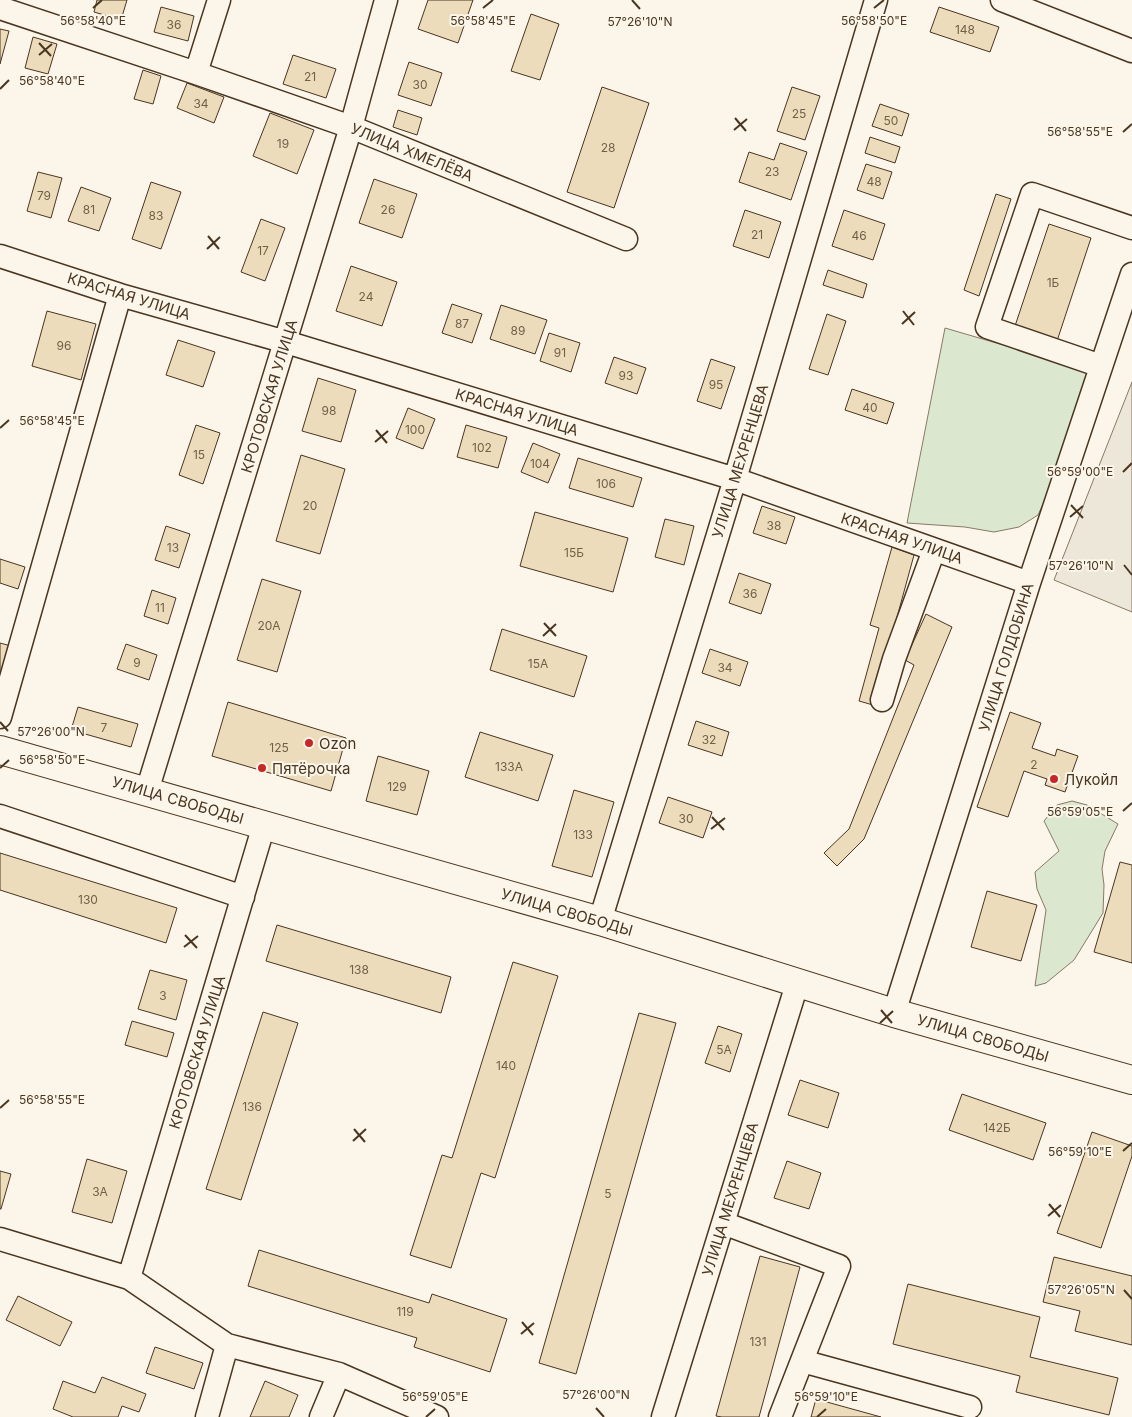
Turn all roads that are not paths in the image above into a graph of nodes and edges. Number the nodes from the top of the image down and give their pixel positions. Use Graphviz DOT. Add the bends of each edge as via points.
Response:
graph roads {
  1 [pos="219,0"];
  2 [pos="386,0"];
  3 [pos="876,0"];
  4 [pos="1002,0"];
  5 [pos="0,8"];
  6 [pos="1132,51"];
  7 [pos="196,73"];
  8 [pos="351,127"];
  9 [pos="1132,228"];
  10 [pos="626,239"];
  11 [pos="0,256"];
  12 [pos="1132,274"];
  13 [pos="120,295"];
  14 [pos="286,342"];
  15 [pos="1101,366"];
  16 [pos="735,479"];
  17 [pos="934,550"];
  18 [pos="1029,583"];
  19 [pos="882,700"];
  20 [pos="0,717"];
  21 [pos="0,750"];
  22 [pos="146,791"];
  23 [pos="0,816"];
  24 [pos="264,825"];
  25 [pos="243,897"];
  26 [pos="600,921"];
  27 [pos="798,981"];
  28 [pos="894,1012"];
  29 [pos="1132,1080"];
  30 [pos="723,1223"];
  31 [pos="0,1239"];
  32 [pos="129,1278"];
  33 [pos="227,1345"];
  34 [pos="802,1361"];
  35 [pos="339,1374"];
  36 [pos="970,1407"];
  37 [pos="206,1417"];
  38 [pos="321,1417"];
  39 [pos="437,1417"];
  40 [pos="663,1417"];
  41 [pos="780,1417"];
  1 -- 7 [label="street"];
  2 -- 8 [label="street, КРОТОВСКАЯ УЛИЦА"];
  3 -- 16 [label="street, УЛИЦА МЕХРЕНЦЕВА"];
  4 -- 6 [label="street"];
  5 -- 7 [label="street, УЛИЦА ХМЕЛЁВА"];
  7 -- 8 [label="street, УЛИЦА ХМЕЛЁВА"];
  8 -- 10 [label="street, УЛИЦА ХМЕЛЁВА"];
  8 -- 14 [label="street, КРОТОВСКАЯ УЛИЦА"];
  9 -- 15 [label="street" via="1032,194 987,328"];
  11 -- 13 [label="street, КРАСНАЯ УЛИЦА"];
  12 -- 15 [label="street, УЛИЦА ГОЛДОБИНА"];
  13 -- 14 [label="street, КРАСНАЯ УЛИЦА"];
  13 -- 20 [label="street"];
  14 -- 16 [label="street, КРАСНАЯ УЛИЦА"];
  14 -- 22 [label="street, КРОТОВСКАЯ УЛИЦА"];
  15 -- 18 [label="street, УЛИЦА ГОЛДОБИНА"];
  16 -- 17 [label="street, КРАСНАЯ УЛИЦА"];
  16 -- 26 [label="street, УЛИЦА МЕХРЕНЦЕВА"];
  17 -- 18 [label="street, КРАСНАЯ УЛИЦА"];
  17 -- 19 [label="street"];
  18 -- 28 [label="street, УЛИЦА ГОЛДОБИНА"];
  21 -- 22 [label="main road, УЛИЦА СВОБОДЫ"];
  22 -- 24 [label="main road, УЛИЦА СВОБОДЫ"];
  23 -- 25 [label="street"];
  24 -- 25 [label="street, КРОТОВСКАЯ УЛИЦА"];
  24 -- 26 [label="main road, УЛИЦА СВОБОДЫ"];
  25 -- 32 [label="street, КРОТОВСКАЯ УЛИЦА"];
  26 -- 27 [label="main road, УЛИЦА СВОБОДЫ"];
  27 -- 28 [label="main road, УЛИЦА СВОБОДЫ"];
  27 -- 30 [label="street, УЛИЦА МЕХРЕНЦЕВА"];
  28 -- 29 [label="main road, УЛИЦА СВОБОДЫ"];
  30 -- 34 [label="street" via="839,1266"];
  30 -- 40 [label="street, УЛИЦА МЕХРЕНЦЕВА"];
  31 -- 32 [label="street"];
  32 -- 33 [label="street"];
  33 -- 35 [label="street"];
  33 -- 37 [label="street"];
  34 -- 36 [label="street"];
  34 -- 41 [label="street"];
  35 -- 38 [label="street"];
  35 -- 39 [label="street"];
}
